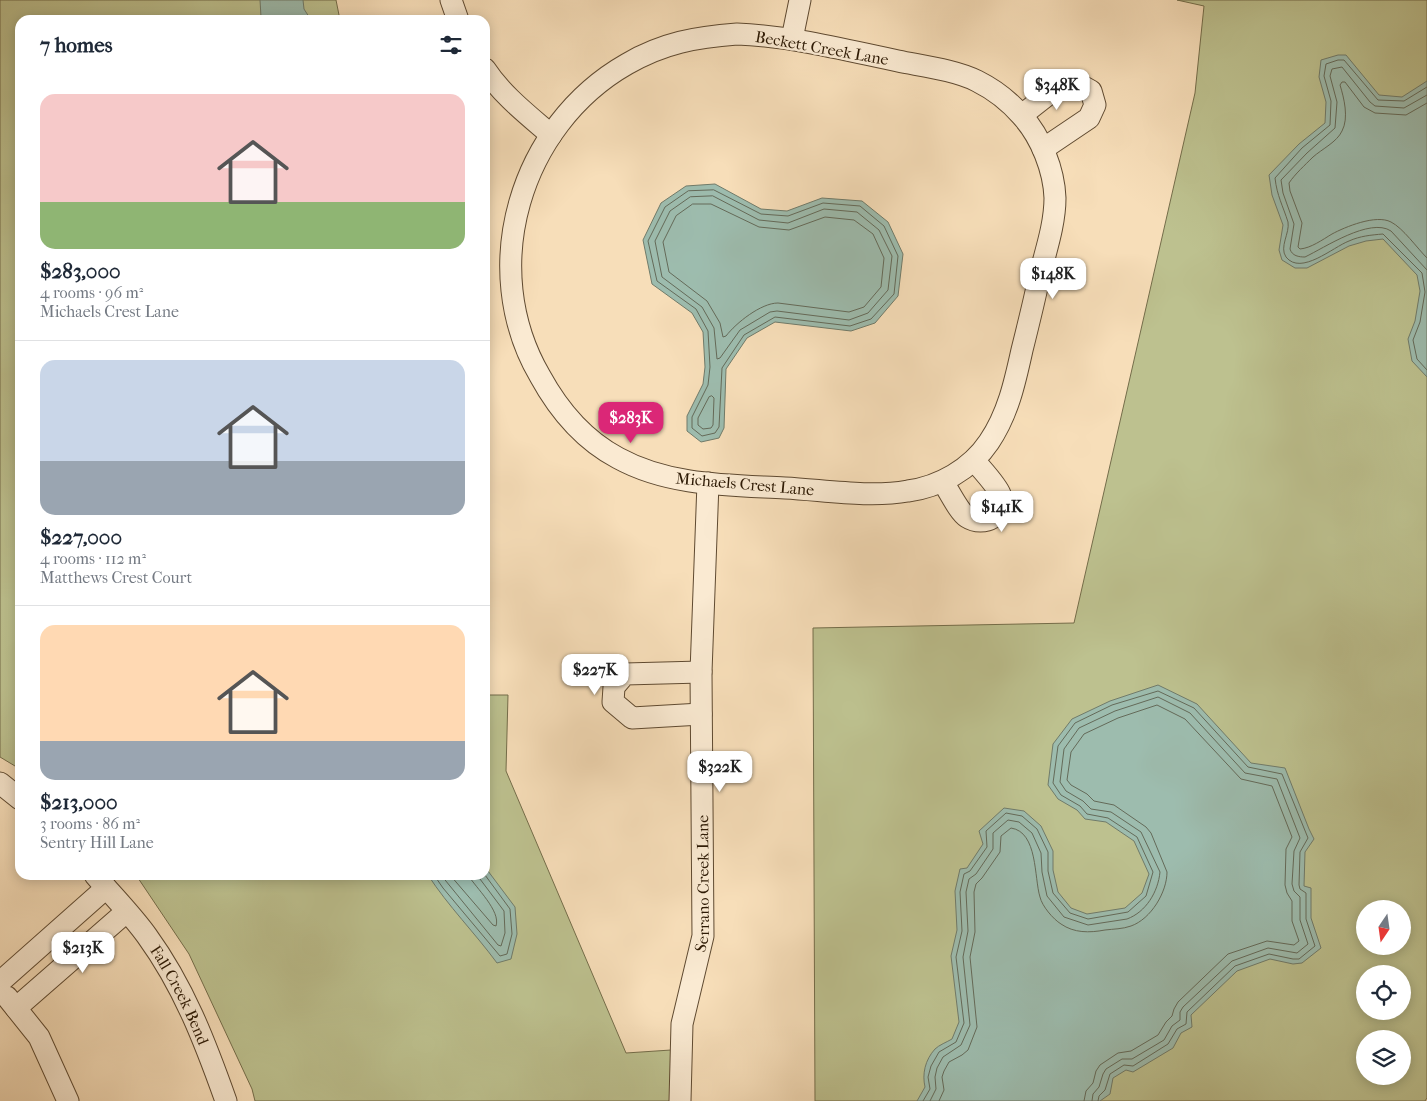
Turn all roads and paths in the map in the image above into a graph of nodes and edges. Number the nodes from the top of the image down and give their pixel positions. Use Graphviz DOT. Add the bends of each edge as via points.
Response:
graph roads {
  1 [pos="451,0"];
  2 [pos="800,0"];
  3 [pos="456,15"];
  4 [pos="792,39"];
  5 [pos="490,77"];
  6 [pos="1027,123"];
  7 [pos="551,135"];
  8 [pos="1043,149"];
  9 [pos="974,460"];
  10 [pos="943,482"];
  11 [pos="708,484"];
  12 [pos="701,672"];
  13 [pos="702,714"];
  14 [pos="0,783"];
  15 [pos="15,796"];
  16 [pos="101,882"];
  17 [pos="126,912"];
  18 [pos="0,982"];
  19 [pos="0,989"];
  20 [pos="16,1008"];
  21 [pos="68,1101"];
  22 [pos="226,1101"];
  23 [pos="680,1101"];
  1 -- 3 [label="street"];
  2 -- 4 [label="street"];
  4 -- 6 [label="street, Beckett Creek Lane" via="974,79 994,91"];
  4 -- 7 [label="street, Beckett Creek Lane" via="737,34 698,37 659,49 628,63 597,84 572,106"];
  5 -- 7 [label="street"];
  6 -- 8 [label="street, Michaels Crest Lane"];
  6 -- 8 [label="street" via="1059,86 1075,82 1091,91 1095,105 1089,118"];
  7 -- 11 [label="street, Michaels Crest Lane" via="524,186 512,244 514,303 531,361 566,415 615,457 674,480"];
  8 -- 9 [label="street, Michaels Crest Lane" via="1055,198 1051,228 1013,392 1002,420"];
  9 -- 10 [label="street, Michaels Crest Lane"];
  9 -- 10 [label="street" via="1000,494 1002,504 997,515 986,522 964,516"];
  10 -- 11 [label="street, Michaels Crest Lane" via="909,491 875,494"];
  11 -- 12 [label="street, Serrano Creek Lane"];
  12 -- 13 [label="street, Serrano Creek Lane"];
  12 -- 13 [label="street" via="625,674 614,687 613,702 632,718"];
  13 -- 23 [label="street, Serrano Creek Lane" via="702,936 682,1024"];
  14 -- 15 [label="street"];
  16 -- 17 [label="street, Fall Creek Bend"];
  16 -- 18 [label="street"];
  17 -- 20 [label="street"];
  17 -- 22 [label="street, Fall Creek Bend" via="147,935 178,984 205,1041"];
  19 -- 20 [label="street"];
  20 -- 21 [label="street" via="39,1037"];
}
